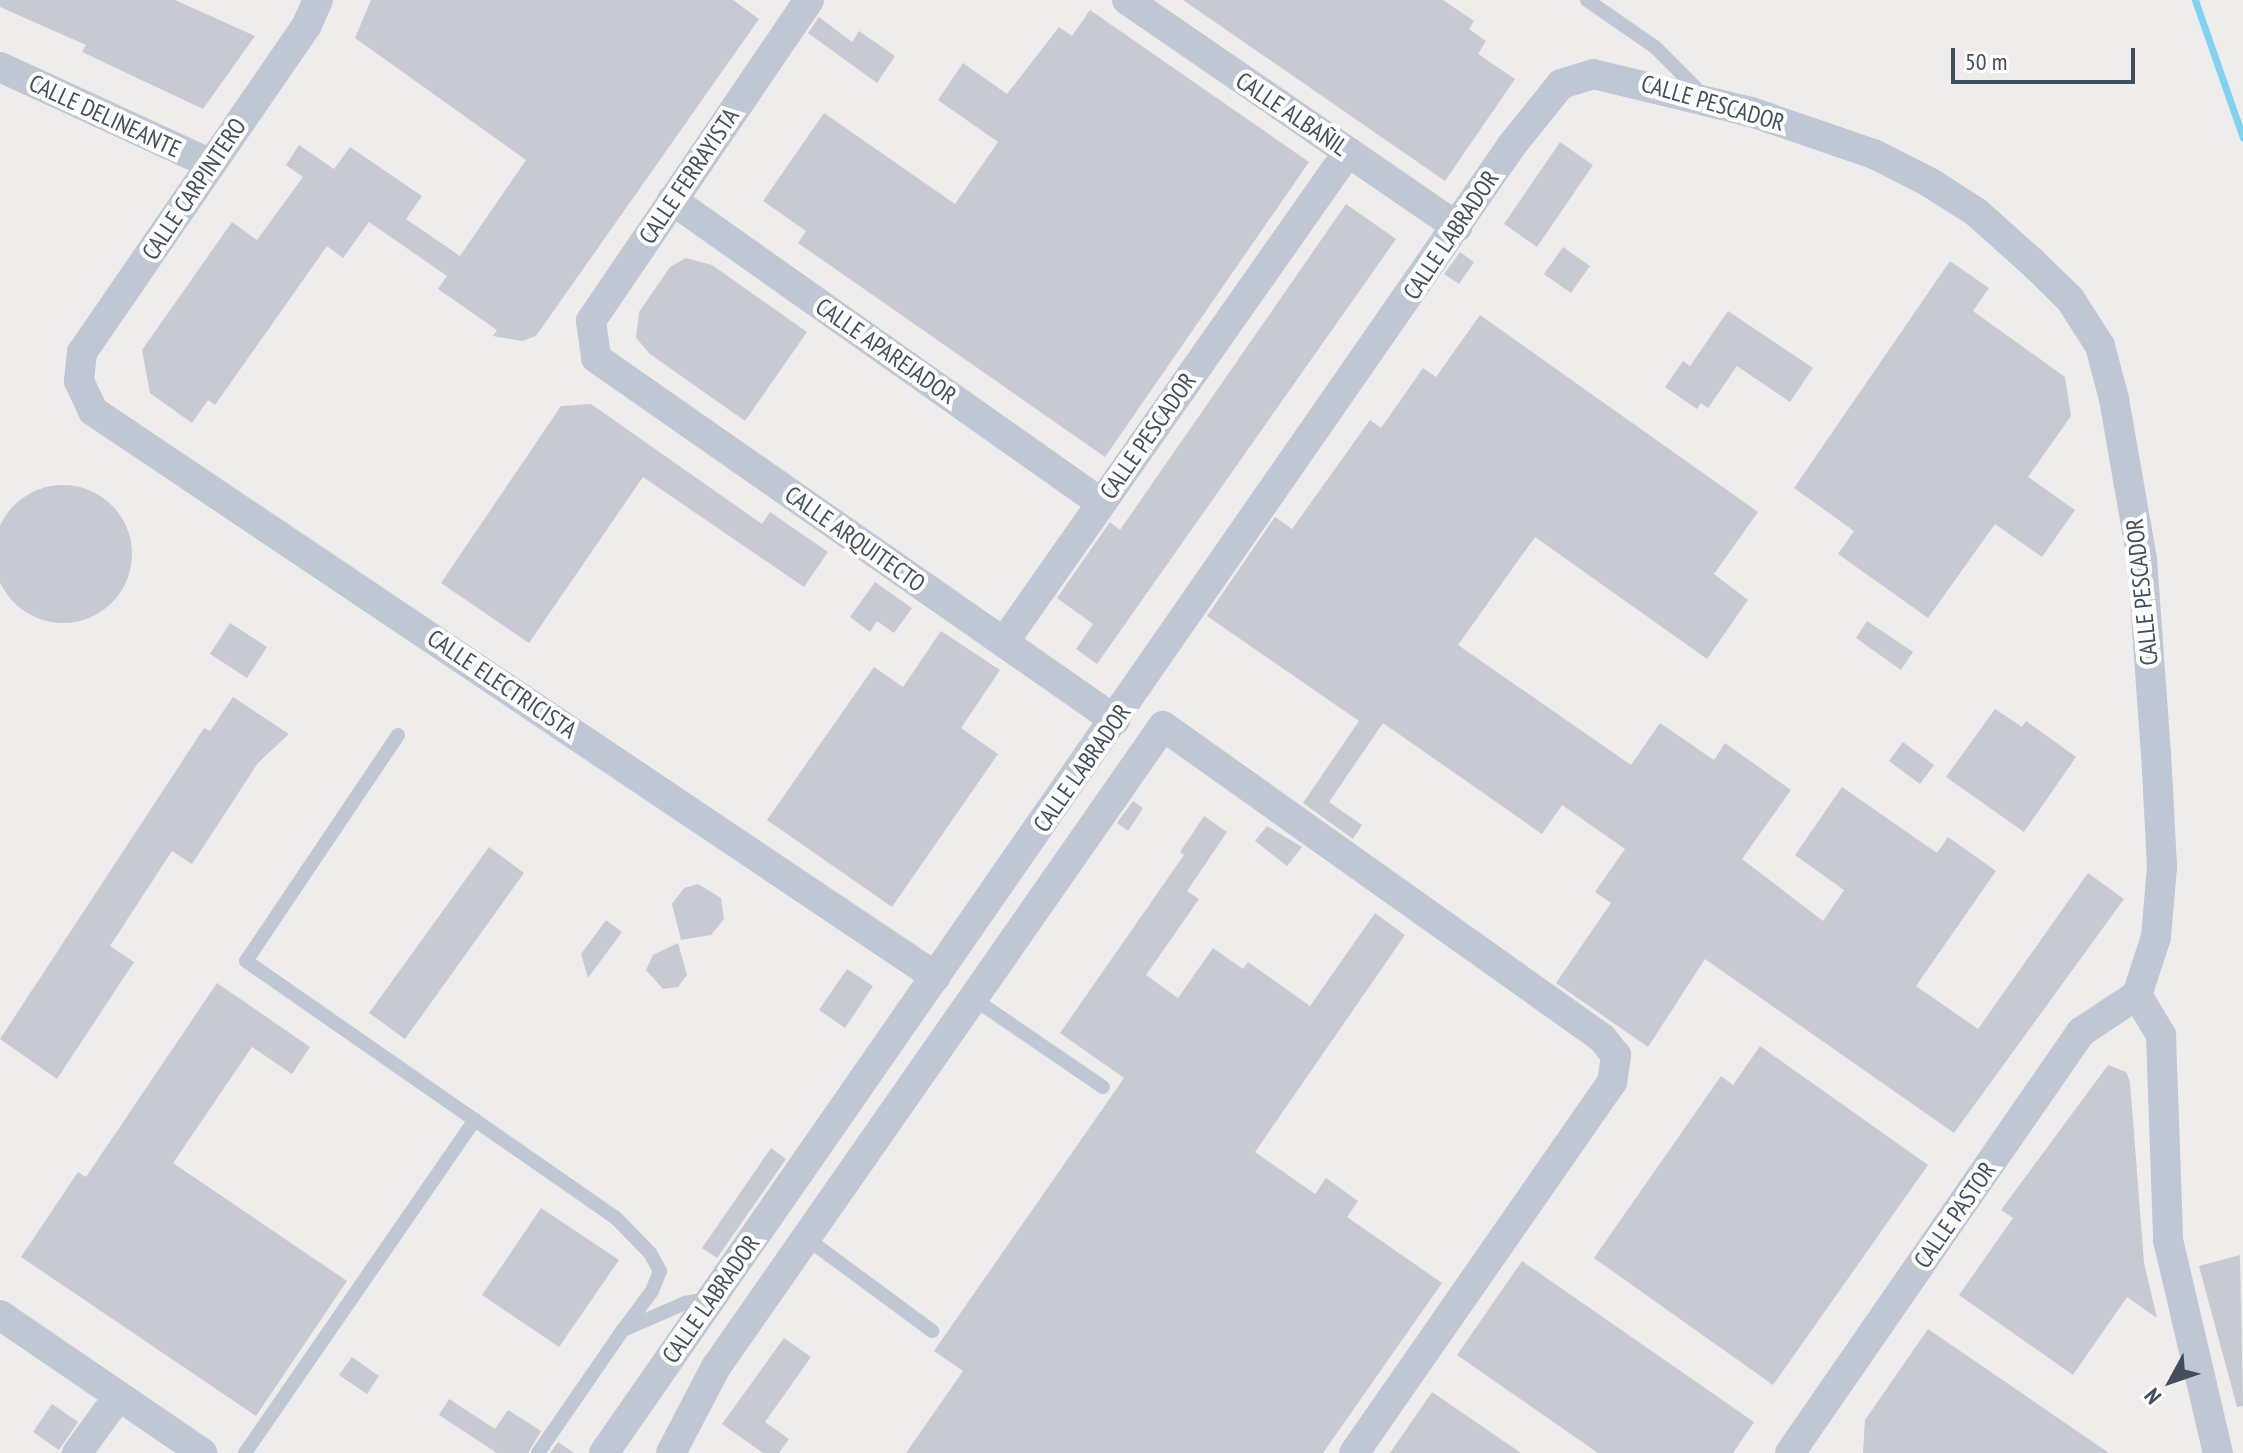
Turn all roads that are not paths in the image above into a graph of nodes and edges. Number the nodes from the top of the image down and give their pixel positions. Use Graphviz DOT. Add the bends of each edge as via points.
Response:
graph roads {
  1 [pos="318,0"];
  2 [pos="809,0"];
  3 [pos="1127,0"];
  4 [pos="1587,0"];
  5 [pos="0,67"];
  6 [pos="1561,84"];
  7 [pos="1710,102"];
  8 [pos="1348,152"];
  9 [pos="211,164"];
  10 [pos="672,200"];
  11 [pos="1457,227"];
  12 [pos="596,358"];
  13 [pos="79,381"];
  14 [pos="1101,503"];
  15 [pos="1004,642"];
  16 [pos="1115,720"];
  17 [pos="398,735"];
  18 [pos="936,977"];
  19 [pos="2137,995"];
  20 [pos="974,999"];
  21 [pos="1103,1087"];
  22 [pos="475,1120"];
  23 [pos="806,1238"];
  24 [pos="711,1298"];
  25 [pos="0,1315"];
  26 [pos="623,1330"];
  27 [pos="932,1331"];
  28 [pos="118,1397"];
  29 [pos="678,1450"];
  30 [pos="77,1453"];
  31 [pos="202,1453"];
  32 [pos="245,1453"];
  33 [pos="538,1453"];
  34 [pos="604,1453"];
  35 [pos="1354,1453"];
  36 [pos="1790,1453"];
  37 [pos="2218,1453"];
  1 -- 9 [label="street, CALLE CARPINTERO"];
  2 -- 10 [label="street, CALLE FERRAYISTA"];
  3 -- 8 [label="street, CALLE ALBAÑIL"];
  4 -- 7 [label="lane" via="1655,47"];
  5 -- 9 [label="street, CALLE DELINEANTE"];
  6 -- 7 [label="street, CALLE PESCADOR" via="1593,74"];
  6 -- 11 [label="street, CALLE LABRADOR"];
  7 -- 19 [label="street, CALLE PESCADOR" via="1874,154 1976,212 2070,299 2100,346 2142,559 2156,752 2161,881 2156,937"];
  8 -- 11 [label="street, CALLE ALBAÑIL"];
  8 -- 14 [label="street, CALLE PESCADOR"];
  9 -- 13 [label="street, CALLE CARPINTERO" via="82,352"];
  10 -- 12 [label="street, CALLE FERRAYISTA" via="591,321"];
  10 -- 14 [label="street, CALLE APAREJADOR"];
  11 -- 16 [label="street, CALLE LABRADOR"];
  12 -- 15 [label="street, CALLE ARQUITECTO"];
  13 -- 18 [label="street, CALLE ELECTRICISTA" via="93,411"];
  14 -- 15 [label="street, CALLE PESCADOR"];
  15 -- 16 [label="street, CALLE ARQUITECTO"];
  16 -- 18 [label="street, CALLE LABRADOR"];
  17 -- 22 [label="lane" via="246,961"];
  18 -- 24 [label="street, CALLE LABRADOR"];
  19 -- 36 [label="street, CALLE PASTOR" via="2081,1032"];
  19 -- 37 [label="street" via="2161,1035 2168,1240"];
  20 -- 21 [label="lane"];
  20 -- 23 [label="street"];
  20 -- 35 [label="street" via="1163,726 1602,1038 1616,1055 1612,1082"];
  22 -- 26 [label="lane" via="615,1217 650,1253 660,1271"];
  22 -- 32 [label="lane"];
  23 -- 27 [label="lane"];
  23 -- 29 [label="street" via="716,1367"];
  24 -- 26 [label="lane" via="685,1303"];
  24 -- 34 [label="street, CALLE LABRADOR"];
  25 -- 28 [label="street"];
  26 -- 33 [label="lane"];
  28 -- 30 [label="street"];
  28 -- 31 [label="street"];
}
